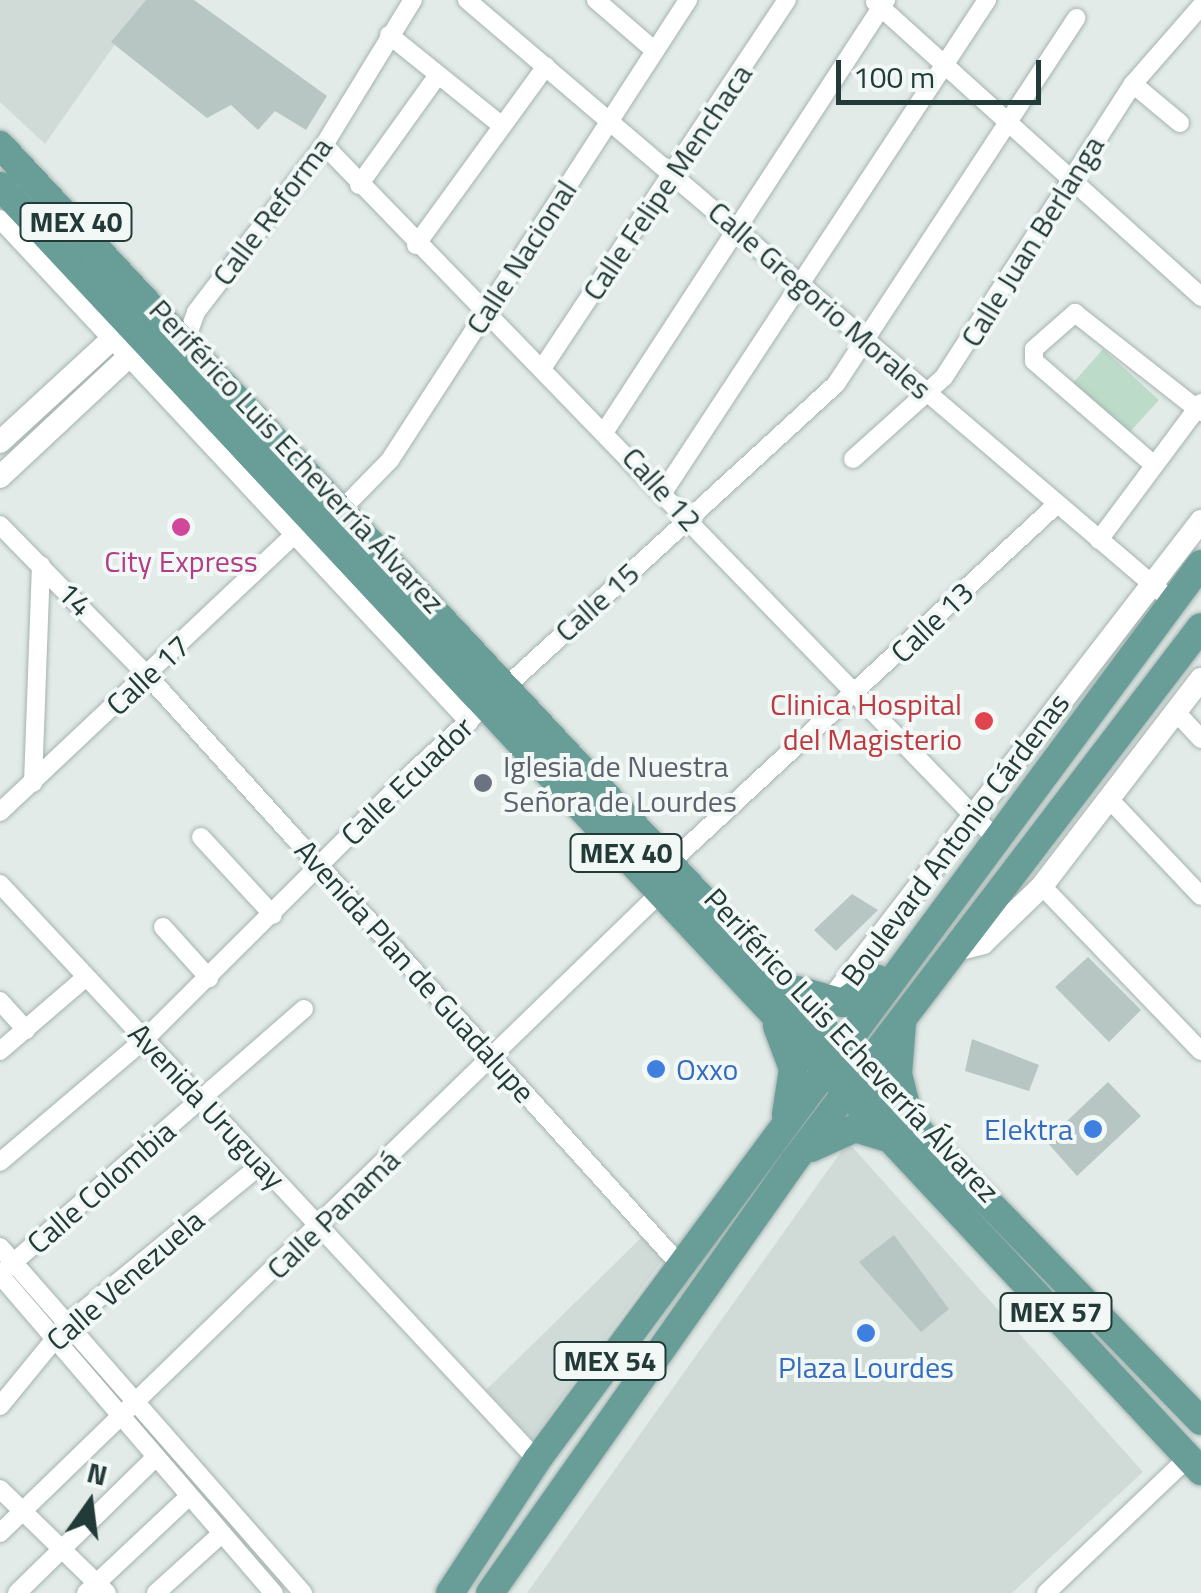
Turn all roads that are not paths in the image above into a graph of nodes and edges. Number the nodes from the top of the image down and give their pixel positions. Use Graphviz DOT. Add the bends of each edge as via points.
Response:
graph roads {
  1 [pos="413,0"];
  2 [pos="467,0"];
  3 [pos="596,0"];
  4 [pos="688,0"];
  5 [pos="788,0"];
  6 [pos="987,0"];
  7 [pos="880,2"];
  8 [pos="1201,6"];
  9 [pos="1076,18"];
  10 [pos="389,35"];
  11 [pos="656,51"];
  12 [pos="546,66"];
  13 [pos="946,66"];
  14 [pos="438,75"];
  15 [pos="1132,84"];
  16 [pos="610,120"];
  17 [pos="1008,122"];
  18 [pos="1180,124"];
  19 [pos="502,126"];
  20 [pos="0,144"];
  21 [pos="324,146"];
  22 [pos="674,174"];
  23 [pos="1071,180"];
  24 [pos="359,185"];
  25 [pos="0,186"];
  26 [pos="0,219"];
  27 [pos="739,227"];
  28 [pos="416,245"];
  29 [pos="804,283"];
  30 [pos="1201,297"];
  31 [pos="484,311"];
  32 [pos="176,317"];
  33 [pos="130,341"];
  34 [pos="870,342"];
  35 [pos="545,364"];
  36 [pos="180,376"];
  37 [pos="927,394"];
  38 [pos="1200,408"];
  39 [pos="607,428"];
  40 [pos="201,435"];
  41 [pos="0,442"];
  42 [pos="853,460"];
  43 [pos="1154,465"];
  44 [pos="0,477"];
  45 [pos="664,492"];
  46 [pos="1057,504"];
  47 [pos="345,506"];
  48 [pos="688,519"];
  49 [pos="1201,521"];
  50 [pos="0,525"];
  51 [pos="294,535"];
  52 [pos="1099,540"];
  53 [pos="337,545"];
  54 [pos="41,564"];
  55 [pos="1201,564"];
  56 [pos="1162,593"];
  57 [pos="1201,626"];
  58 [pos="396,644"];
  59 [pos="442,661"];
  60 [pos="147,675"];
  61 [pos="1201,679"];
  62 [pos="856,695"];
  63 [pos="486,704"];
  64 [pos="1176,712"];
  65 [pos="1201,739"];
  66 [pos="34,783"];
  67 [pos="1112,802"];
  68 [pos="0,812"];
  69 [pos="973,817"];
  70 [pos="201,837"];
  71 [pos="995,838"];
  72 [pos="673,860"];
  73 [pos="320,865"];
  74 [pos="0,884"];
  75 [pos="1042,886"];
  76 [pos="662,890"];
  77 [pos="1201,896"];
  78 [pos="273,915"];
  79 [pos="163,927"];
  80 [pos="912,948"];
  81 [pos="952,951"];
  82 [pos="86,978"];
  83 [pos="209,978"];
  84 [pos="792,987"];
  85 [pos="0,1000"];
  86 [pos="765,1002"];
  87 [pos="829,1004"];
  88 [pos="304,1008"];
  89 [pos="902,1022"];
  90 [pos="26,1030"];
  91 [pos="146,1038"];
  92 [pos="1201,1050"];
  93 [pos="0,1051"];
  94 [pos="493,1058"];
  95 [pos="833,1058"];
  96 [pos="855,1082"];
  97 [pos="201,1100"];
  98 [pos="912,1124"];
  99 [pos="778,1134"];
  100 [pos="911,1152"];
  101 [pos="794,1160"];
  102 [pos="0,1162"];
  103 [pos="262,1164"];
  104 [pos="733,1196"];
  105 [pos="756,1216"];
  106 [pos="322,1228"];
  107 [pos="0,1247"];
  108 [pos="682,1267"];
  109 [pos="4,1271"];
  110 [pos="68,1324"];
  111 [pos="640,1324"];
  112 [pos="53,1338"];
  113 [pos="133,1399"];
  114 [pos="0,1406"];
  115 [pos="117,1414"];
  116 [pos="1201,1421"];
  117 [pos="592,1450"];
  118 [pos="537,1460"];
  119 [pos="152,1461"];
  120 [pos="1195,1465"];
  121 [pos="0,1489"];
  122 [pos="186,1499"];
  123 [pos="23,1508"];
  124 [pos="508,1513"];
  125 [pos="0,1533"];
  126 [pos="248,1534"];
  127 [pos="225,1542"];
  128 [pos="66,1550"];
  129 [pos="96,1590"];
  130 [pos="17,1593"];
  131 [pos="156,1593"];
  132 [pos="274,1593"];
  133 [pos="303,1593"];
  134 [pos="450,1593"];
  135 [pos="490,1593"];
  136 [pos="1046,1593"];
  1 -- 10 [label="street, Calle Reforma"];
  2 -- 12 [label="street, Calle Gregorio Morales"];
  3 -- 11 [label="street"];
  4 -- 11 [label="street, Calle Nacional"];
  5 -- 22 [label="street, Calle Felipe Menchaca"];
  6 -- 13 [label="street"];
  7 -- 13 [label="street"];
  7 -- 27 [label="street"];
  8 -- 15 [label="street, Calle Juan Berlanga"];
  9 -- 17 [label="street, Calle 15"];
  10 -- 14 [label="street"];
  10 -- 21 [label="street, Calle Reforma"];
  11 -- 16 [label="street, Calle Nacional"];
  12 -- 16 [label="street, Calle Gregorio Morales"];
  12 -- 19 [label="street"];
  13 -- 17 [label="street"];
  13 -- 29 [label="street"];
  14 -- 19 [label="street"];
  14 -- 24 [label="street"];
  15 -- 18 [label="street"];
  15 -- 23 [label="street, Calle Juan Berlanga"];
  16 -- 22 [label="street, Calle Gregorio Morales"];
  16 -- 31 [label="street, Calle Nacional"];
  17 -- 23 [label="street"];
  17 -- 34 [label="street, Calle 15"];
  19 -- 28 [label="street"];
  20 -- 32 [label="main road, Periférico Luis Echeverría Álvarez / MEX 40"];
  21 -- 24 [label="street, Calle 12"];
  21 -- 32 [label="street, Calle Reforma"];
  22 -- 27 [label="street, Calle Gregorio Morales"];
  22 -- 35 [label="street, Calle Felipe Menchaca"];
  23 -- 30 [label="street"];
  23 -- 37 [label="street, Calle Juan Berlanga"];
  24 -- 28 [label="street, Calle 12"];
  25 -- 33 [label="main road, Periférico Luis Echeverría Álvarez / MEX 40"];
  26 -- 33 [label="street"];
  27 -- 29 [label="street, Calle Gregorio Morales"];
  27 -- 39 [label="street"];
  28 -- 31 [label="street, Calle 12"];
  29 -- 34 [label="street, Calle Gregorio Morales"];
  29 -- 45 [label="street"];
  31 -- 35 [label="street, Calle 12"];
  31 -- 47 [label="street, Calle Nacional" via="390,460"];
  32 -- 33 [label="street"];
  32 -- 36 [label="street, Calle Reforma"];
  32 -- 47 [label="main road, Periférico Luis Echeverría Álvarez / MEX 40"];
  33 -- 36 [label="main road, Periférico Luis Echeverría Álvarez / MEX 40"];
  33 -- 40 [label="street"];
  33 -- 41 [label="street"];
  33 -- 44 [label="street"];
  34 -- 37 [label="street, Calle Gregorio Morales"];
  34 -- 48 [label="street, Calle 15"];
  35 -- 39 [label="street, Calle 12"];
  36 -- 40 [label="street, Calle Reforma"];
  36 -- 53 [label="main road, Periférico Luis Echeverría Álvarez / MEX 40"];
  37 -- 42 [label="street, Calle Juan Berlanga"];
  37 -- 46 [label="street, Calle Gregorio Morales"];
  38 -- 43 [label="street"];
  38 -- 43 [label="street" via="1075,313 1034,349 1034,361"];
  39 -- 45 [label="street, Calle 12"];
  40 -- 51 [label="street"];
  43 -- 52 [label="street"];
  45 -- 48 [label="street, Calle 12"];
  46 -- 52 [label="street, Calle Gregorio Morales"];
  46 -- 62 [label="street, Calle 13"];
  47 -- 63 [label="main road, Periférico Luis Echeverría Álvarez / MEX 40"];
  48 -- 62 [label="street, Calle 12"];
  48 -- 63 [label="street, Calle 15"];
  49 -- 56 [label="street"];
  50 -- 54 [label="street, 14"];
  51 -- 53 [label="main road"];
  51 -- 58 [label="street"];
  51 -- 60 [label="street, Calle 17"];
  52 -- 56 [label="street, Calle Gregorio Morales"];
  53 -- 59 [label="main road, Periférico Luis Echeverría Álvarez / MEX 40"];
  54 -- 60 [label="street, 14"];
  54 -- 66 [label="street"];
  55 -- 56 [label="main road, Boulevard Antonio Cárdenas / MEX 54"];
  56 -- 69 [label="street"];
  56 -- 71 [label="main road, Boulevard Antonio Cárdenas / MEX 54"];
  57 -- 81 [label="main road, MEX 54"];
  58 -- 59 [label="main road"];
  58 -- 63 [label="street"];
  59 -- 63 [label="main road, Periférico Luis Echeverría Álvarez / MEX 40"];
  60 -- 66 [label="street, Calle 17"];
  60 -- 73 [label="street, Avenida Plan de Guadalupe"];
  61 -- 64 [label="street"];
  62 -- 69 [label="street, Calle 12"];
  62 -- 72 [label="street, Calle 13"];
  63 -- 72 [label="main road, Periférico Luis Echeverría Álvarez / MEX 40"];
  63 -- 73 [label="street, Calle Ecuador"];
  63 -- 76 [label="main road, Periférico Luis Echeverría Álvarez / MEX 40"];
  64 -- 65 [label="street"];
  64 -- 67 [label="street"];
  66 -- 68 [label="street, Calle 17"];
  67 -- 75 [label="street"];
  67 -- 77 [label="street"];
  69 -- 71 [label="street, Calle 12"];
  69 -- 87 [label="street"];
  70 -- 78 [label="street"];
  71 -- 80 [label="main road, Boulevard Antonio Cárdenas / MEX 54"];
  72 -- 84 [label="main road, Periférico Luis Echeverría Álvarez / MEX 40"];
  73 -- 78 [label="street, Calle Ecuador"];
  73 -- 94 [label="street, Avenida Plan de Guadalupe"];
  74 -- 82 [label="street, Avenida Uruguay"];
  75 -- 81 [label="street" via="983,943"];
  75 -- 92 [label="street"];
  76 -- 86 [label="main road, Periférico Luis Echeverría Álvarez / MEX 40"];
  76 -- 94 [label="street, Calle Panamá"];
  78 -- 83 [label="street, Calle Ecuador"];
  79 -- 83 [label="street"];
  80 -- 87 [label="main road" via="857,997"];
  80 -- 95 [label="main road, Boulevard Antonio Cárdenas / MEX 54"];
  81 -- 89 [label="main road, MEX 54"];
  82 -- 90 [label="street"];
  82 -- 91 [label="street, Avenida Uruguay"];
  83 -- 91 [label="street, Calle Ecuador"];
  84 -- 87 [label="main road"];
  84 -- 95 [label="main road, Periférico Luis Echeverría Álvarez / MEX 40"];
  85 -- 90 [label="street"];
  86 -- 95 [label="main road, Periférico Luis Echeverría Álvarez / MEX 40"];
  86 -- 99 [label="main road" via="793,1069"];
  88 -- 97 [label="street, Calle Colombia"];
  89 -- 96 [label="main road, MEX 54"];
  89 -- 98 [label="main road" via="898,1074"];
  90 -- 93 [label="street"];
  91 -- 97 [label="street, Avenida Uruguay"];
  91 -- 102 [label="street, Calle Ecuador"];
  94 -- 106 [label="street, Calle Panamá"];
  94 -- 108 [label="street, Avenida Plan de Guadalupe"];
  95 -- 96 [label="main road, Periférico Luis Echeverría Álvarez / MEX 57"];
  95 -- 99 [label="main road, Boulevard Antonio Cárdenas / MEX 54"];
  96 -- 98 [label="main road, Periférico Luis Echeverría Álvarez / MEX 57"];
  96 -- 100 [label="main road, Periférico Luis Echeverría Álvarez / MEX 57"];
  96 -- 101 [label="main road, MEX 54"];
  97 -- 103 [label="street, Avenida Uruguay"];
  97 -- 109 [label="street, Calle Colombia"];
  98 -- 116 [label="main road, Periférico Luis Echeverría Álvarez / MEX 57"];
  99 -- 104 [label="main road, Boulevard Antonio Cárdenas / MEX 54"];
  100 -- 101 [label="main road" via="856,1128"];
  100 -- 120 [label="main road, Periférico Luis Echeverría Álvarez / MEX 57"];
  101 -- 105 [label="main road, MEX 54"];
  103 -- 106 [label="street, Avenida Uruguay"];
  103 -- 110 [label="street, Calle Venezuela"];
  104 -- 105 [label="main road"];
  104 -- 108 [label="main road, Boulevard Antonio Cárdenas / MEX 54"];
  105 -- 117 [label="main road, MEX 54"];
  106 -- 113 [label="street, Calle Panamá"];
  106 -- 118 [label="street, Avenida Uruguay"];
  107 -- 109 [label="street"];
  108 -- 111 [label="main road, Boulevard Antonio Cárdenas / MEX 54"];
  109 -- 110 [label="street"];
  109 -- 112 [label="street"];
  110 -- 112 [label="street, Calle Venezuela"];
  110 -- 113 [label="street"];
  111 -- 117 [label="main road" via="632,1354 586,1418"];
  111 -- 118 [label="main road, Boulevard Antonio Cárdenas / MEX 54"];
  112 -- 114 [label="street, Calle Venezuela"];
  112 -- 115 [label="street"];
  113 -- 115 [label="street, Calle Panamá"];
  113 -- 126 [label="street"];
  115 -- 119 [label="street"];
  115 -- 123 [label="street, Calle Panamá"];
  117 -- 124 [label="main road" via="558,1456"];
  117 -- 135 [label="main road, MEX 54"];
  118 -- 124 [label="main road, Boulevard Antonio Cárdenas / MEX 54"];
  119 -- 122 [label="street"];
  119 -- 128 [label="street"];
  120 -- 136 [label="street"];
  121 -- 123 [label="street"];
  122 -- 127 [label="street"];
  122 -- 129 [label="street"];
  123 -- 125 [label="street, Calle Panamá"];
  123 -- 128 [label="street"];
  124 -- 134 [label="main road, Boulevard Antonio Cárdenas / MEX 54"];
  126 -- 127 [label="street"];
  126 -- 133 [label="street"];
  127 -- 131 [label="street"];
  127 -- 132 [label="street"];
  128 -- 129 [label="street"];
  128 -- 130 [label="street"];
}
